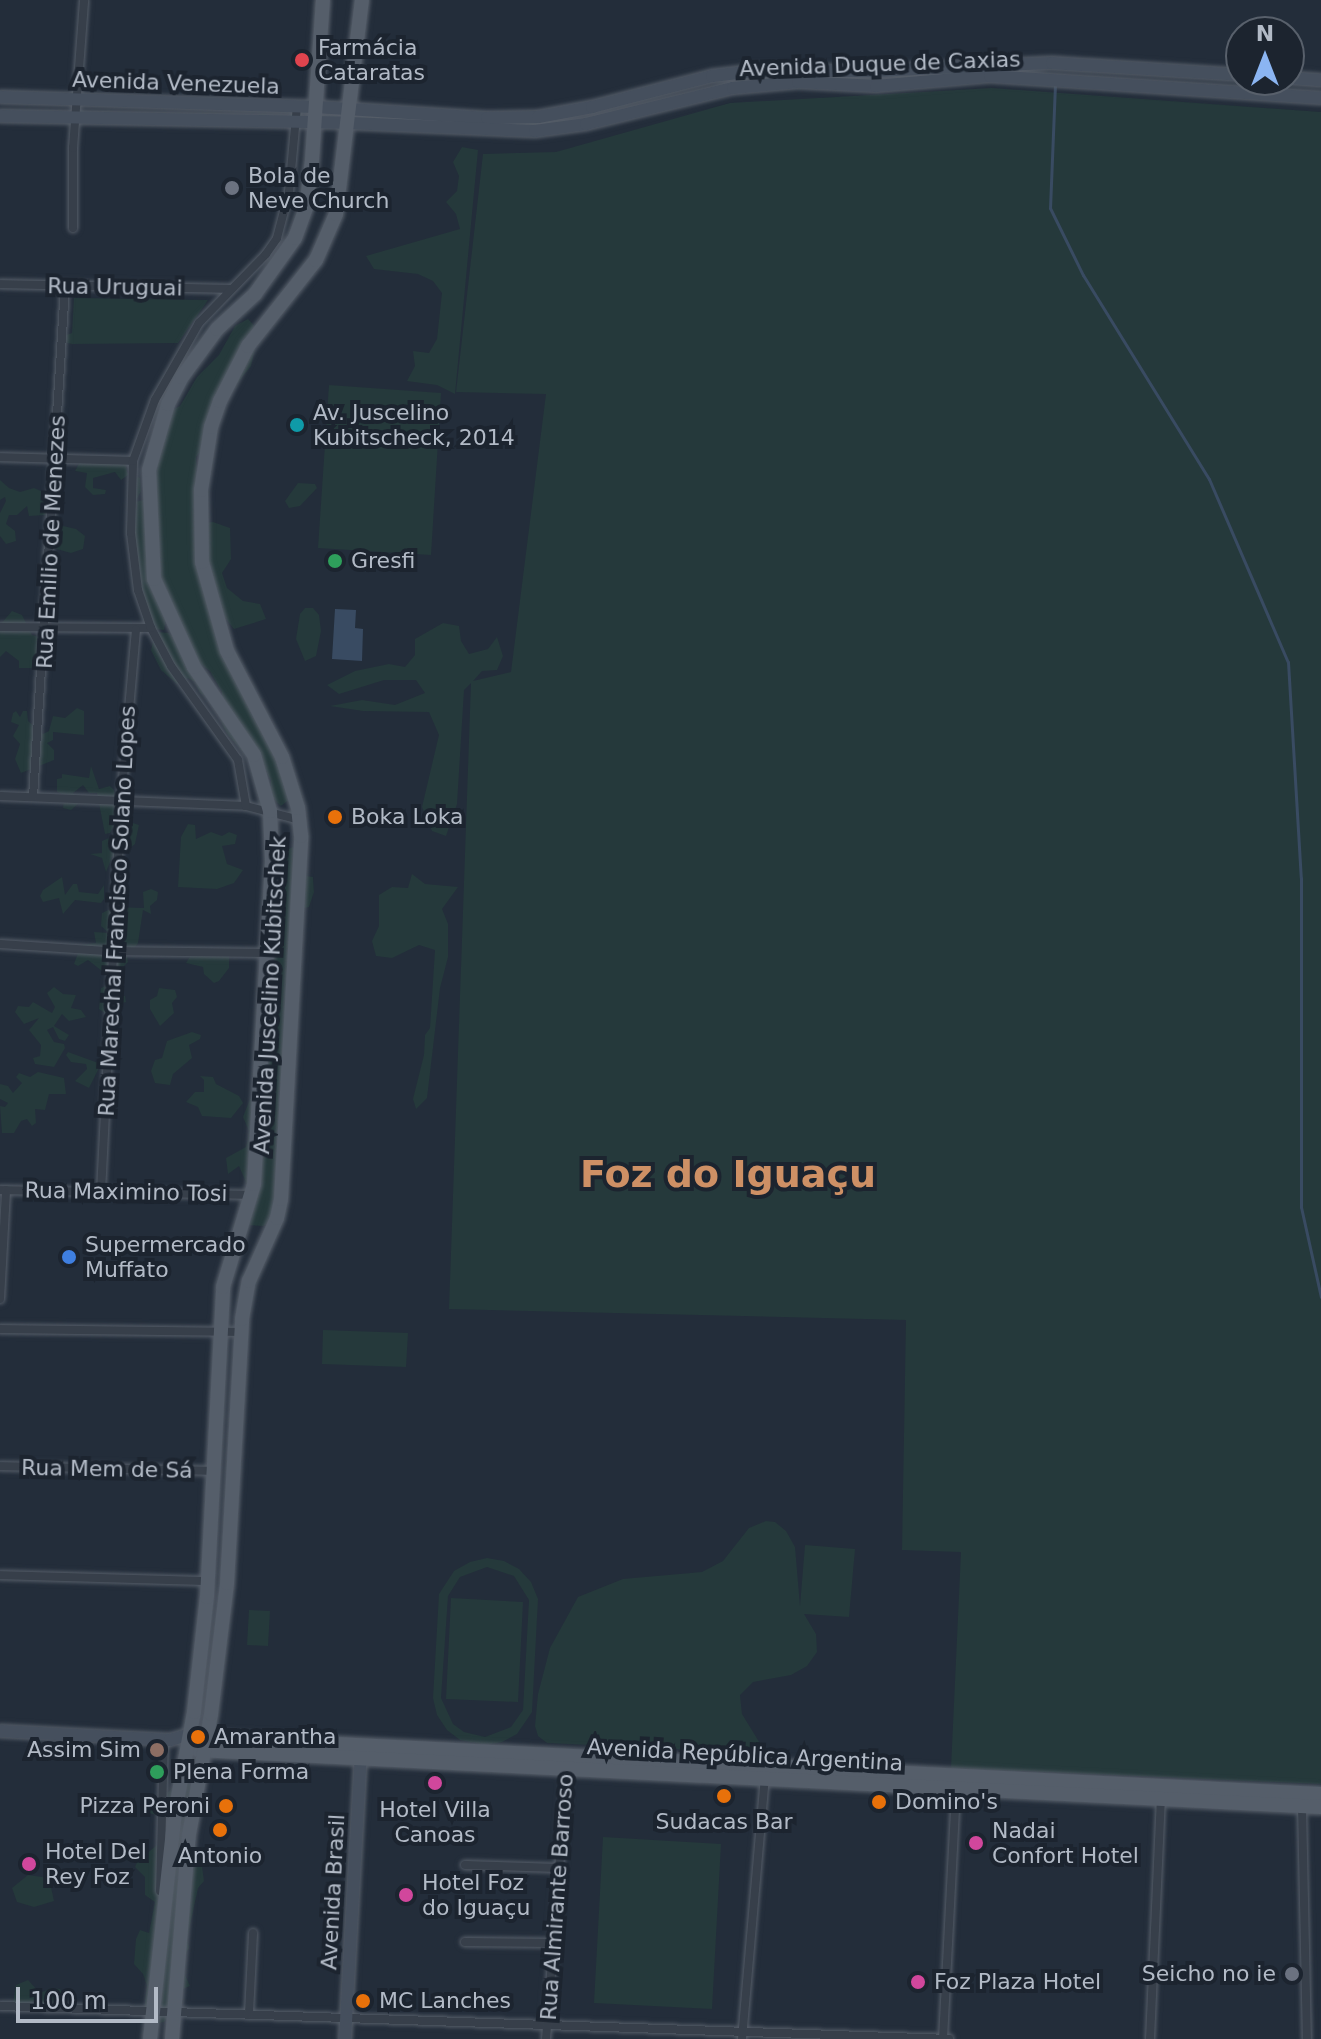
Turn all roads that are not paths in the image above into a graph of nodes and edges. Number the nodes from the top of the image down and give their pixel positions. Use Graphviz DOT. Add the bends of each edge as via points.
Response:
graph roads {
  1 [pos="84,0"];
  2 [pos="323,0"];
  3 [pos="362,0"];
  4 [pos="990,70"];
  5 [pos="1225,74"];
  6 [pos="0,97"];
  7 [pos="1321,98"];
  8 [pos="76,100"];
  9 [pos="297,106"];
  10 [pos="317,107"];
  11 [pos="0,116"];
  12 [pos="350,116"];
  13 [pos="75,120"];
  14 [pos="296,123"];
  15 [pos="315,123"];
  16 [pos="73,228"];
  17 [pos="0,284"];
  18 [pos="65,287"];
  19 [pos="230,289"];
  20 [pos="0,457"];
  21 [pos="56,458"];
  22 [pos="133,461"];
  23 [pos="0,627"];
  24 [pos="46,628"];
  25 [pos="151,628"];
  26 [pos="136,630"];
  27 [pos="0,796"];
  28 [pos="33,797"];
  29 [pos="121,801"];
  30 [pos="246,806"];
  31 [pos="270,811"];
  32 [pos="300,820"];
  33 [pos="0,944"];
  34 [pos="113,951"];
  35 [pos="267,953"];
  36 [pos="260,1078"];
  37 [pos="288,1084"];
  38 [pos="3,1190"];
  39 [pos="101,1192"];
  40 [pos="252,1195"];
  41 [pos="0,1299"];
  42 [pos="0,1329"];
  43 [pos="219,1331"];
  44 [pos="241,1332"];
  45 [pos="0,1466"];
  46 [pos="214,1471"];
  47 [pos="0,1575"];
  48 [pos="208,1581"];
  49 [pos="0,1731"];
  50 [pos="167,1740"];
  51 [pos="187,1742"];
  52 [pos="206,1744"];
  53 [pos="362,1753"];
  54 [pos="567,1761"];
  55 [pos="765,1772"];
  56 [pos="956,1782"];
  57 [pos="1162,1792"];
  58 [pos="1321,1794"];
  59 [pos="1302,1806"];
  60 [pos="1321,1807"];
  61 [pos="465,1865"];
  62 [pos="558,1868"];
  63 [pos="253,1933"];
  64 [pos="160,1938"];
  65 [pos="465,1942"];
  66 [pos="553,1943"];
  67 [pos="0,2006"];
  68 [pos="153,2009"];
  69 [pos="174,2010"];
  70 [pos="249,2013"];
  71 [pos="346,2016"];
  72 [pos="547,2022"];
  73 [pos="742,2036"];
  74 [pos="150,2039"];
  75 [pos="172,2039"];
  76 [pos="345,2039"];
  77 [pos="546,2039"];
  78 [pos="943,2039"];
  79 [pos="949,2039"];
  80 [pos="1150,2039"];
  81 [pos="1307,2039"];
  1 -- 8 [label="street"];
  2 -- 10 [label="main road, Avenida Juscelino Kubitschek"];
  3 -- 12 [label="main road, Avenida Juscelino Kubitschek"];
  4 -- 5 [label="main road, Avenida Duque de Caxias" via="1052,63"];
  4 -- 7 [label="main road, Avenida Duque de Caxias"];
  4 -- 12 [label="main road, Avenida Duque de Caxias" via="876,86 798,82 733,88 535,131"];
  6 -- 8 [label="main road, Avenida Venezuela"];
  8 -- 9 [label="main road, Avenida Venezuela"];
  8 -- 13 [label="street"];
  9 -- 10 [label="main road, Avenida Venezuela"];
  9 -- 14 [label="street"];
  10 -- 12 [label="main road, Avenida Venezuela"];
  10 -- 15 [label="main road, Avenida Juscelino Kubitschek"];
  11 -- 13 [label="main road, Avenida Venezuela"];
  12 -- 15 [label="main road, Avenida Venezuela"];
  12 -- 32 [label="main road, Avenida Juscelino Kubitschek" via="336,214 316,260 248,346 220,401 201,490 202,562 227,651 282,757"];
  13 -- 14 [label="main road, Avenida Venezuela"];
  13 -- 16 [label="street"];
  14 -- 15 [label="main road, Avenida Venezuela"];
  14 -- 19 [label="street" via="289,192 277,238"];
  15 -- 31 [label="main road, Avenida Juscelino Kubitschek" via="306,207 295,238 255,294 217,329 182,377 163,416 149,470 154,579 194,667 254,755"];
  17 -- 18 [label="street, Rua Uruguai"];
  18 -- 19 [label="street, Rua Uruguai"];
  18 -- 21 [label="street, Rua Emilio de Menezes"];
  19 -- 22 [label="street" via="199,323 160,390"];
  20 -- 21 [label="street"];
  21 -- 22 [label="street"];
  21 -- 24 [label="street, Rua Emilio de Menezes"];
  22 -- 25 [label="street" via="134,568"];
  23 -- 24 [label="street"];
  24 -- 26 [label="street"];
  24 -- 28 [label="street, Rua Emilio de Menezes"];
  25 -- 26 [label="street"];
  25 -- 30 [label="street" via="171,666 238,760"];
  26 -- 29 [label="street, Rua Marechal Francisco Solano Lopes"];
  27 -- 28 [label="street"];
  28 -- 29 [label="street"];
  29 -- 30 [label="street"];
  29 -- 34 [label="street, Rua Marechal Francisco Solano Lopes"];
  30 -- 31 [label="street"];
  31 -- 32 [label="street"];
  31 -- 35 [label="main road, Avenida Juscelino Kubitschek"];
  32 -- 37 [label="main road, Avenida Juscelino Kubitschek"];
  33 -- 34 [label="street"];
  34 -- 35 [label="street"];
  34 -- 39 [label="street, Rua Marechal Francisco Solano Lopes"];
  35 -- 36 [label="main road, Avenida Juscelino Kubitschek"];
  36 -- 37 [label="main road"];
  36 -- 40 [label="main road, Avenida Juscelino Kubitschek"];
  37 -- 44 [label="main road, Avenida Juscelino Kubitschek" via="281,1199 249,1281"];
  38 -- 39 [label="street, Rua Maximino Tosi"];
  38 -- 41 [label="street"];
  39 -- 40 [label="street, Rua Maximino Tosi"];
  40 -- 43 [label="main road, Avenida Juscelino Kubitschek" via="229,1257"];
  42 -- 43 [label="street"];
  43 -- 44 [label="street"];
  43 -- 46 [label="main road, Avenida Juscelino Kubitschek"];
  44 -- 52 [label="main road, Avenida Juscelino Kubitschek" via="227,1583"];
  45 -- 46 [label="street, Rua Mem de Sá"];
  46 -- 48 [label="main road, Avenida Juscelino Kubitschek"];
  47 -- 48 [label="street"];
  48 -- 51 [label="main road, Avenida Juscelino Kubitschek"];
  49 -- 50 [label="main road, Avenida República Argentina"];
  50 -- 51 [label="main road, Avenida República Argentina"];
  50 -- 64 [label="street, Avenida Juscelino Kubitschek"];
  51 -- 52 [label="main road, Avenida República Argentina"];
  51 -- 64 [label="main road, Avenida Juscelino Kubitschek"];
  52 -- 53 [label="main road, Avenida República Argentina"];
  52 -- 69 [label="main road, Avenida Juscelino Kubitschek" via="189,1834"];
  53 -- 54 [label="main road, Avenida República Argentina"];
  53 -- 71 [label="main road, Avenida Brasil"];
  54 -- 55 [label="main road, Avenida República Argentina"];
  54 -- 62 [label="street, Rua Almirante Barroso"];
  55 -- 56 [label="main road, Avenida República Argentina"];
  55 -- 73 [label="street"];
  56 -- 57 [label="main road, Avenida República Argentina"];
  56 -- 78 [label="street"];
  57 -- 58 [label="main road, Avenida República Argentina"];
  57 -- 59 [label="main road, Avenida República Argentina"];
  57 -- 80 [label="street"];
  59 -- 60 [label="main road, Avenida República Argentina"];
  59 -- 81 [label="street"];
  61 -- 62 [label="street"];
  62 -- 66 [label="street, Rua Almirante Barroso"];
  63 -- 70 [label="street"];
  64 -- 68 [label="main road, Avenida Juscelino Kubitschek"];
  65 -- 66 [label="street"];
  66 -- 72 [label="street, Rua Almirante Barroso"];
  67 -- 68 [label="street"];
  68 -- 69 [label="street"];
  68 -- 74 [label="main road, Avenida Juscelino Kubitschek"];
  69 -- 70 [label="street"];
  69 -- 75 [label="main road, Avenida Juscelino Kubitschek"];
  70 -- 71 [label="street"];
  71 -- 72 [label="street"];
  71 -- 76 [label="main road, Avenida Brasil"];
  72 -- 73 [label="street"];
  72 -- 77 [label="street, Rua Almirante Barroso"];
  73 -- 78 [label="street"];
  78 -- 79 [label="street"];
}
